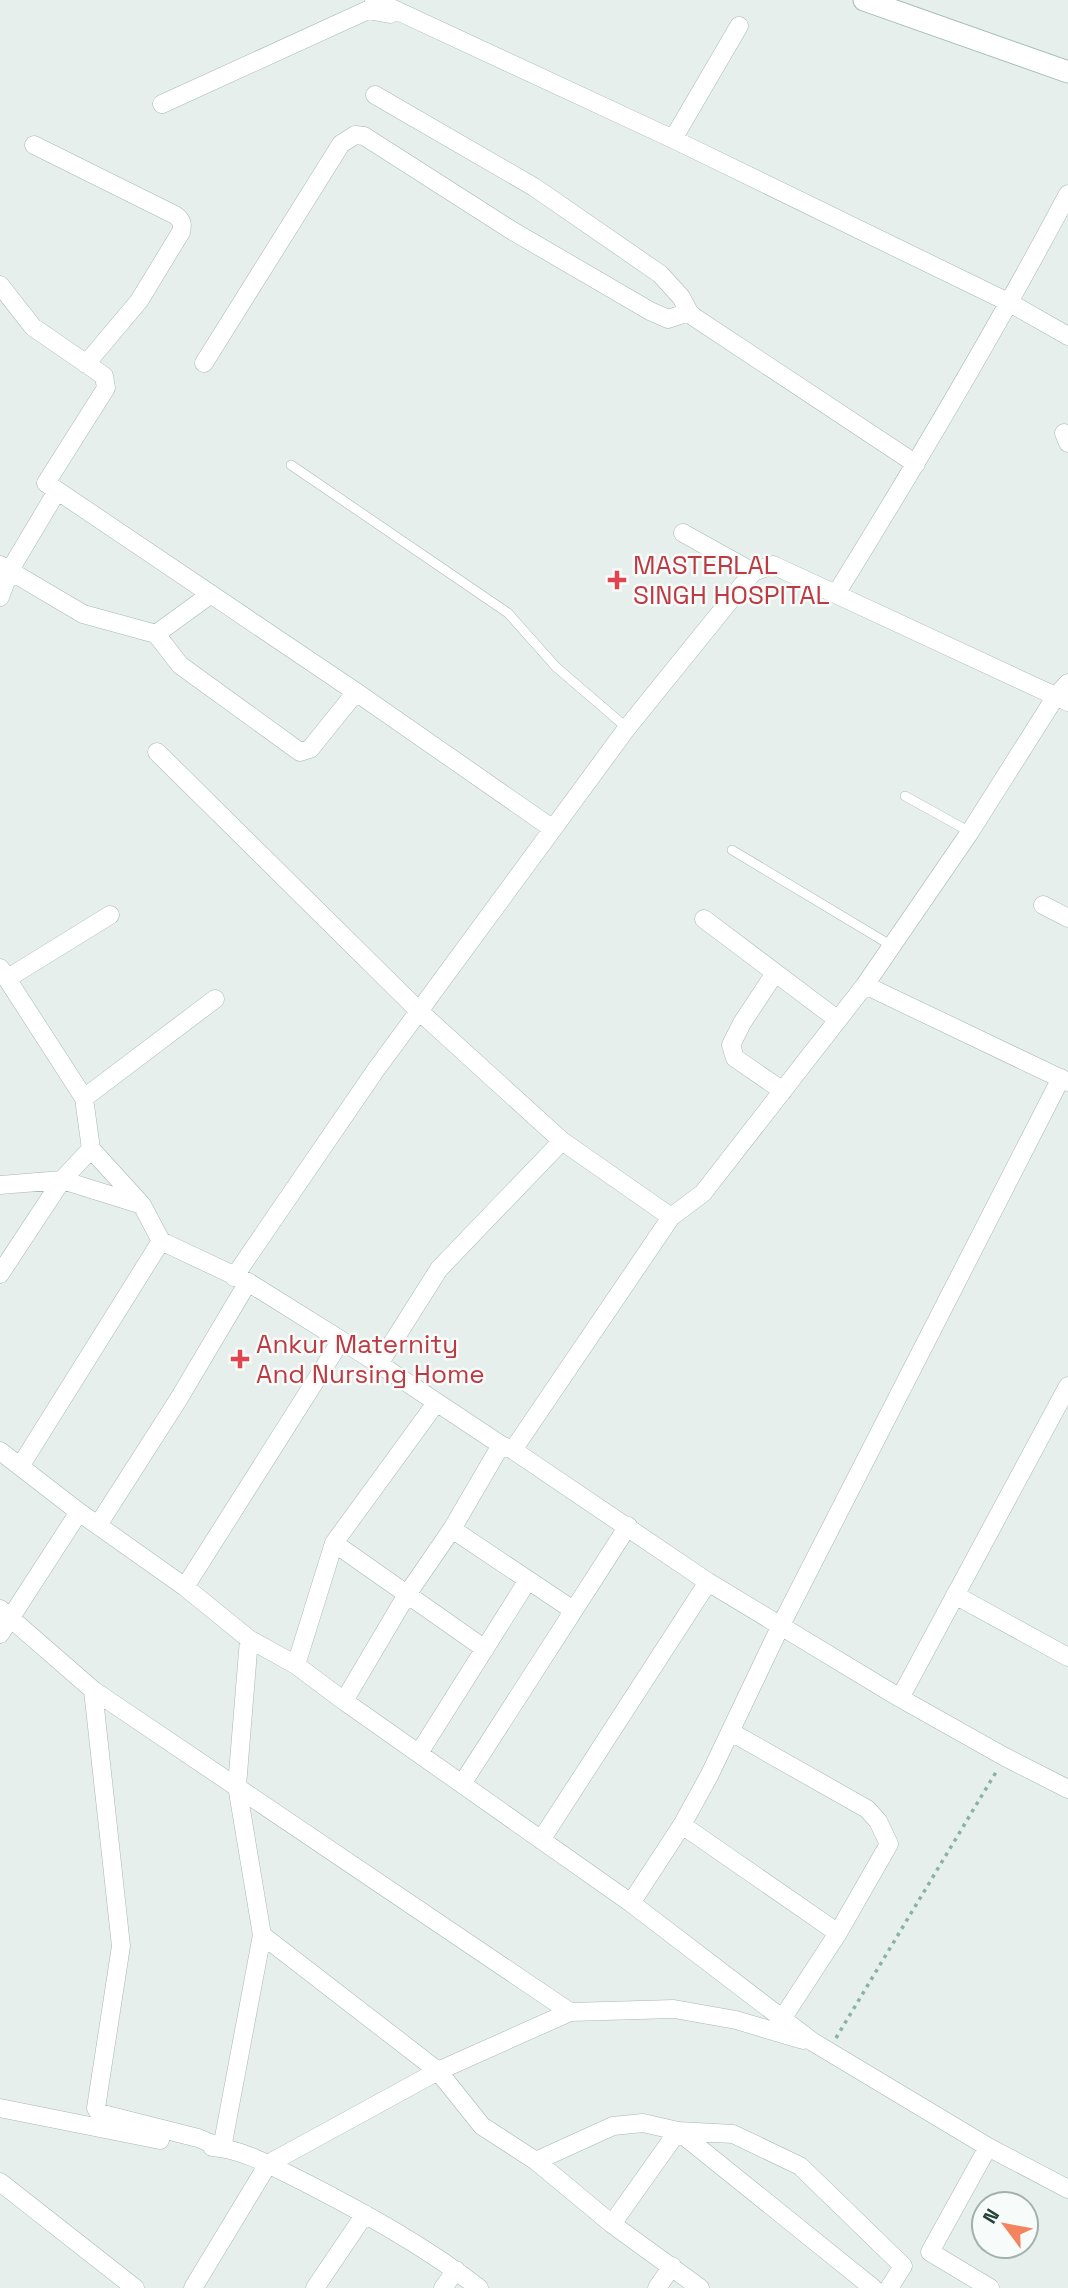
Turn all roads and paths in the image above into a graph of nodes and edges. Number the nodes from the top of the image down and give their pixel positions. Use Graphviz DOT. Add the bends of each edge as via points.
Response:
graph roads {
  1 [pos="374,0"];
  2 [pos="864,0"];
  3 [pos="405,16"];
  4 [pos="739,26"];
  5 [pos="1068,72"];
  6 [pos="374,95"];
  7 [pos="162,104"];
  8 [pos="673,139"];
  9 [pos="34,145"];
  10 [pos="1068,194"];
  11 [pos="0,285"];
  12 [pos="1010,303"];
  13 [pos="689,312"];
  14 [pos="1066,333"];
  15 [pos="204,363"];
  16 [pos="86,364"];
  17 [pos="916,464"];
  18 [pos="291,465"];
  19 [pos="57,491"];
  20 [pos="683,533"];
  21 [pos="5,568"];
  22 [pos="753,572"];
  23 [pos="211,594"];
  24 [pos="836,594"];
  25 [pos="0,597"];
  26 [pos="156,634"];
  27 [pos="356,692"];
  28 [pos="1064,694"];
  29 [pos="627,728"];
  30 [pos="157,752"];
  31 [pos="905,796"];
  32 [pos="553,829"];
  33 [pos="970,832"];
  34 [pos="732,850"];
  35 [pos="1042,905"];
  36 [pos="110,915"];
  37 [pos="1068,918"];
  38 [pos="704,919"];
  39 [pos="892,946"];
  40 [pos="4,973"];
  41 [pos="775,973"];
  42 [pos="865,985"];
  43 [pos="215,999"];
  44 [pos="419,1011"];
  45 [pos="838,1020"];
  46 [pos="1064,1080"];
  47 [pos="783,1091"];
  48 [pos="84,1098"];
  49 [pos="562,1141"];
  50 [pos="91,1149"];
  51 [pos="62,1180"];
  52 [pos="0,1185"];
  53 [pos="142,1205"];
  54 [pos="671,1217"];
  55 [pos="161,1241"];
  56 [pos="3,1263"];
  57 [pos="241,1279"];
  58 [pos="340,1342"];
  59 [pos="379,1364"];
  60 [pos="1068,1386"];
  61 [pos="436,1403"];
  62 [pos="507,1448"];
  63 [pos="0,1451"];
  64 [pos="21,1465"];
  65 [pos="79,1512"];
  66 [pos="98,1525"];
  67 [pos="628,1526"];
  68 [pos="453,1529"];
  69 [pos="334,1543"];
  70 [pos="528,1580"];
  71 [pos="708,1582"];
  72 [pos="185,1587"];
  73 [pos="406,1595"];
  74 [pos="955,1595"];
  75 [pos="573,1610"];
  76 [pos="6,1613"];
  77 [pos="781,1625"];
  78 [pos="0,1634"];
  79 [pos="249,1639"];
  80 [pos="485,1649"];
  81 [pos="1068,1657"];
  82 [pos="296,1665"];
  83 [pos="93,1690"];
  84 [pos="900,1698"];
  85 [pos="344,1701"];
  86 [pos="731,1732"];
  87 [pos="419,1754"];
  88 [pos="996,1772"];
  89 [pos="462,1784"];
  90 [pos="237,1786"];
  91 [pos="1068,1789"];
  92 [pos="681,1825"];
  93 [pos="541,1840"];
  94 [pos="631,1903"];
  95 [pos="838,1933"];
  96 [pos="262,1935"];
  97 [pos="570,2012"];
  98 [pos="782,2020"];
  99 [pos="820,2047"];
  100 [pos="438,2071"];
  101 [pos="0,2108"];
  102 [pos="678,2132"];
  103 [pos="988,2147"];
  104 [pos="222,2148"];
  105 [pos="536,2161"];
  106 [pos="268,2164"];
  107 [pos="0,2182"];
  108 [pos="1068,2189"];
  109 [pos="365,2214"];
  110 [pos="612,2224"];
  111 [pos="672,2266"];
  112 [pos="456,2270"];
  113 [pos="135,2288"];
  114 [pos="193,2288"];
  115 [pos="315,2288"];
  116 [pos="443,2288"];
  117 [pos="479,2288"];
  118 [pos="656,2288"];
  119 [pos="700,2288"];
  120 [pos="873,2288"];
  121 [pos="889,2288"];
  122 [pos="990,2288"];
  1 -- 3 [label="street"];
  2 -- 5 [label="street"];
  3 -- 7 [label="street" via="368,10"];
  3 -- 8 [label="street"];
  4 -- 8 [label="street"];
  6 -- 13 [label="street" via="568,210 660,274"];
  8 -- 12 [label="street"];
  9 -- 16 [label="street" via="175,215 183,224 139,301"];
  10 -- 12 [label="street"];
  11 -- 16 [label="street" via="33,327"];
  12 -- 14 [label="street"];
  12 -- 17 [label="street"];
  13 -- 15 [label="street" via="668,319 650,311 364,136 355,135 341,144"];
  13 -- 17 [label="street"];
  16 -- 19 [label="street" via="104,376 106,388 46,483"];
  17 -- 24 [label="street"];
  18 -- 29 [label="lane" via="508,613 556,667"];
  19 -- 21 [label="street"];
  19 -- 23 [label="street"];
  20 -- 22 [label="street"];
  21 -- 25 [label="street"];
  21 -- 26 [label="street" via="83,614"];
  22 -- 24 [label="street" via="773,565"];
  22 -- 29 [label="street"];
  23 -- 26 [label="street"];
  23 -- 27 [label="street"];
  24 -- 28 [label="street"];
  26 -- 27 [label="street" via="186,670 300,752 310,749"];
  27 -- 32 [label="street"];
  28 -- 33 [label="street"];
  29 -- 32 [label="street"];
  30 -- 44 [label="street"];
  31 -- 33 [label="lane"];
  32 -- 44 [label="street"];
  33 -- 39 [label="street"];
  34 -- 39 [label="lane"];
  35 -- 37 [label="street"];
  36 -- 40 [label="street"];
  38 -- 41 [label="street"];
  39 -- 42 [label="street"];
  40 -- 48 [label="street"];
  41 -- 45 [label="street"];
  41 -- 47 [label="street" via="731,1045 735,1058"];
  42 -- 45 [label="street"];
  42 -- 46 [label="street"];
  43 -- 48 [label="street"];
  44 -- 49 [label="street"];
  44 -- 57 [label="street"];
  45 -- 47 [label="street"];
  46 -- 77 [label="street"];
  47 -- 54 [label="street" via="703,1193"];
  48 -- 50 [label="street"];
  49 -- 54 [label="street"];
  49 -- 59 [label="street" via="439,1269"];
  50 -- 51 [label="street"];
  50 -- 53 [label="street"];
  51 -- 52 [label="street"];
  51 -- 53 [label="street"];
  51 -- 56 [label="street"];
  53 -- 55 [label="street"];
  54 -- 62 [label="street"];
  55 -- 57 [label="street"];
  55 -- 64 [label="street"];
  57 -- 58 [label="street"];
  57 -- 66 [label="street" via="178,1401"];
  58 -- 59 [label="street"];
  58 -- 72 [label="street"];
  59 -- 61 [label="street"];
  60 -- 74 [label="street"];
  61 -- 62 [label="street"];
  61 -- 69 [label="street"];
  62 -- 67 [label="street"];
  62 -- 68 [label="street"];
  63 -- 64 [label="street"];
  64 -- 65 [label="street"];
  65 -- 66 [label="street"];
  65 -- 76 [label="street"];
  66 -- 72 [label="street"];
  67 -- 71 [label="street"];
  67 -- 75 [label="street"];
  68 -- 70 [label="street"];
  68 -- 73 [label="street"];
  69 -- 73 [label="street"];
  69 -- 82 [label="street"];
  70 -- 75 [label="street"];
  70 -- 80 [label="street"];
  71 -- 77 [label="street"];
  71 -- 93 [label="street"];
  72 -- 79 [label="street"];
  73 -- 80 [label="street"];
  73 -- 85 [label="street"];
  74 -- 81 [label="street"];
  74 -- 84 [label="street"];
  75 -- 89 [label="street"];
  76 -- 78 [label="street"];
  76 -- 83 [label="street"];
  77 -- 84 [label="street"];
  77 -- 86 [label="street"];
  79 -- 82 [label="street"];
  79 -- 90 [label="street"];
  80 -- 87 [label="street"];
  82 -- 85 [label="street"];
  83 -- 90 [label="street"];
  83 -- 104 [label="street" via="121,1946 96,2108 99,2113"];
  84 -- 91 [label="street"];
  85 -- 87 [label="street"];
  86 -- 92 [label="street"];
  86 -- 95 [label="street" via="867,1809 877,1821 889,1844"];
  87 -- 89 [label="street"];
  88 -- 99 [label="path"];
  89 -- 93 [label="street"];
  90 -- 96 [label="street"];
  90 -- 97 [label="street"];
  92 -- 94 [label="street"];
  92 -- 95 [label="street"];
  93 -- 94 [label="street"];
  94 -- 98 [label="street"];
  95 -- 98 [label="street"];
  96 -- 100 [label="street"];
  96 -- 104 [label="street"];
  97 -- 99 [label="street" via="674,2009 736,2020"];
  97 -- 100 [label="street"];
  98 -- 99 [label="street"];
  99 -- 103 [label="street"];
  100 -- 105 [label="street" via="482,2126"];
  100 -- 106 [label="street"];
  101 -- 104 [label="street" via="192,2147"];
  102 -- 105 [label="street" via="643,2123 613,2126"];
  102 -- 110 [label="street"];
  102 -- 120 [label="street"];
  102 -- 121 [label="street" via="733,2134 800,2166 903,2266"];
  103 -- 108 [label="street"];
  103 -- 122 [label="street" via="930,2252"];
  104 -- 106 [label="street"];
  105 -- 110 [label="street"];
  106 -- 109 [label="street"];
  106 -- 114 [label="street"];
  107 -- 113 [label="street"];
  109 -- 112 [label="street"];
  109 -- 115 [label="street"];
  110 -- 111 [label="street"];
  111 -- 118 [label="street"];
  111 -- 119 [label="street"];
  112 -- 116 [label="street"];
  112 -- 117 [label="street"];
}
